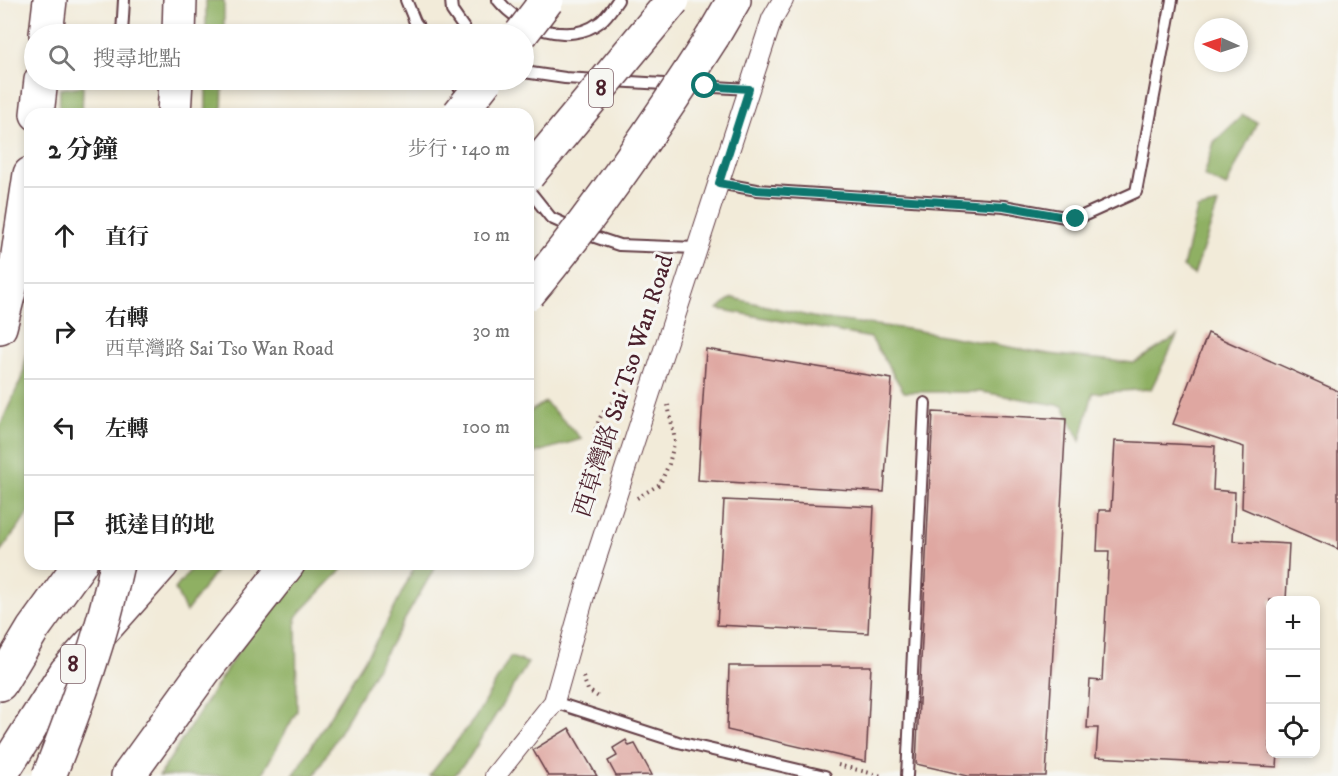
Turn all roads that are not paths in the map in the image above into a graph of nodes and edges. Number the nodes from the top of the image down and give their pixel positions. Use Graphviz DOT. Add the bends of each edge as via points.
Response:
graph roads {
  1 [pos="50,0"];
  2 [pos="124,0"];
  3 [pos="180,0"];
  4 [pos="406,0"];
  5 [pos="451,0"];
  6 [pos="498,0"];
  7 [pos="547,0"];
  8 [pos="618,0"];
  9 [pos="673,0"];
  10 [pos="734,0"];
  11 [pos="783,0"];
  12 [pos="1172,0"];
  13 [pos="47,24"];
  14 [pos="123,24"];
  15 [pos="179,24"];
  16 [pos="416,24"];
  17 [pos="461,24"];
  18 [pos="526,24"];
  19 [pos="529,24"];
  20 [pos="534,27"];
  21 [pos="534,73"];
  22 [pos="749,89"];
  23 [pos="40,90"];
  24 [pos="175,90"];
  25 [pos="461,90"];
  26 [pos="478,90"];
  27 [pos="38,108"];
  28 [pos="174,108"];
  29 [pos="464,108"];
  30 [pos="473,108"];
  31 [pos="534,168"];
  32 [pos="719,183"];
  33 [pos="534,197"];
  34 [pos="24,214"];
  35 [pos="696,248"];
  36 [pos="534,286"];
  37 [pos="0,327"];
  38 [pos="925,403"];
  39 [pos="76,570"];
  40 [pos="116,570"];
  41 [pos="157,570"];
  42 [pos="283,570"];
  43 [pos="0,684"];
  44 [pos="554,702"];
  45 [pos="0,776"];
  46 [pos="49,776"];
  47 [pos="128,776"];
  48 [pos="495,776"];
  49 [pos="825,776"];
  50 [pos="907,776"];
  1 -- 13 [label="highway"];
  2 -- 14 [label="lane"];
  3 -- 15 [label="highway"];
  4 -- 16 [label="lane"];
  5 -- 17 [label="lane" via="452,11"];
  6 -- 18 [label="lane"];
  7 -- 19 [label="highway, bridge"];
  8 -- 20 [label="lane" via="600,22 586,29 554,32"];
  9 -- 31 [label="highway, 8, bridge"];
  10 -- 36 [label="highway, bridge" via="651,130"];
  11 -- 22 [label="street, 西草灣路 Sai Tso Wan Road" via="772,19"];
  12 -- 32 [label="lane" via="1136,192 1092,213 1076,219 1004,206 757,190"];
  21 -- 22 [label="lane"];
  22 -- 32 [label="street, 西草灣路 Sai Tso Wan Road"];
  23 -- 27 [label="highway"];
  24 -- 28 [label="highway"];
  25 -- 30 [label="lane"];
  26 -- 29 [label="highway, bridge"];
  32 -- 35 [label="street, 西草灣路 Sai Tso Wan Road"];
  33 -- 35 [label="lane" via="551,218 619,245"];
  34 -- 37 [label="highway"];
  35 -- 44 [label="street, 西草灣路 Sai Tso Wan Road" via="586,589"];
  38 -- 50 [label="lane"];
  39 -- 43 [label="highway, 8"];
  40 -- 46 [label="highway, bridge" via="108,605"];
  41 -- 45 [label="highway, 8" via="66,672"];
  42 -- 47 [label="highway"];
  44 -- 48 [label="street, 西草灣路 Sai Tso Wan Road"];
  44 -- 49 [label="lane" via="678,742"];
}
